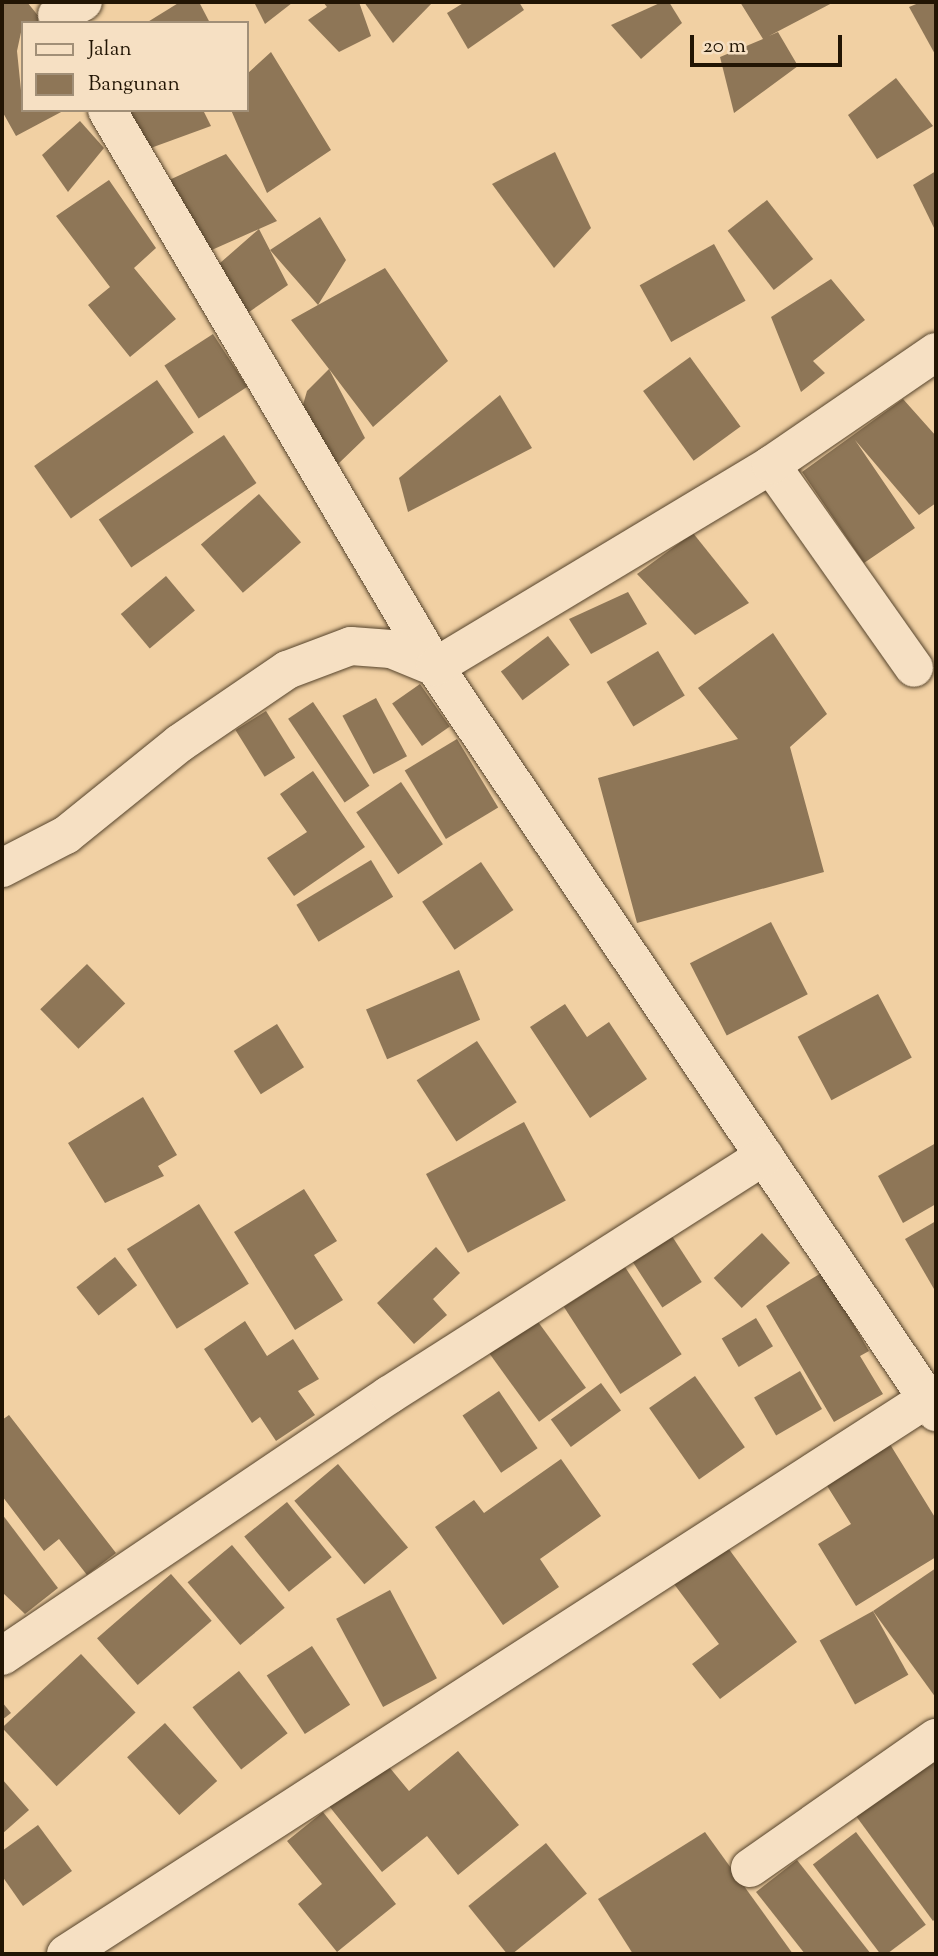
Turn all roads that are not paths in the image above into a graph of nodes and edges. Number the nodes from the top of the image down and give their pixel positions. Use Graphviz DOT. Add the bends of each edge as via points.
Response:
graph roads {
  1 [pos="108,112"];
  2 [pos="936,352"];
  3 [pos="771,465"];
  4 [pos="435,667"];
  5 [pos="914,668"];
  6 [pos="2,869"];
  7 [pos="764,1156"];
  8 [pos="932,1406"];
  9 [pos="2,1656"];
  10 [pos="936,1738"];
  11 [pos="750,1868"];
  12 [pos="66,1954"];
  1 -- 4 [label="street"];
  2 -- 3 [label="street"];
  3 -- 4 [label="street"];
  3 -- 5 [label="street"];
  4 -- 6 [label="street" via="391,649 351,646 287,670 180,743 66,835"];
  4 -- 7 [label="street"];
  7 -- 8 [label="street"];
  7 -- 9 [label="street" via="422,1373"];
  8 -- 12 [label="street"];
  10 -- 11 [label="street"];
}
